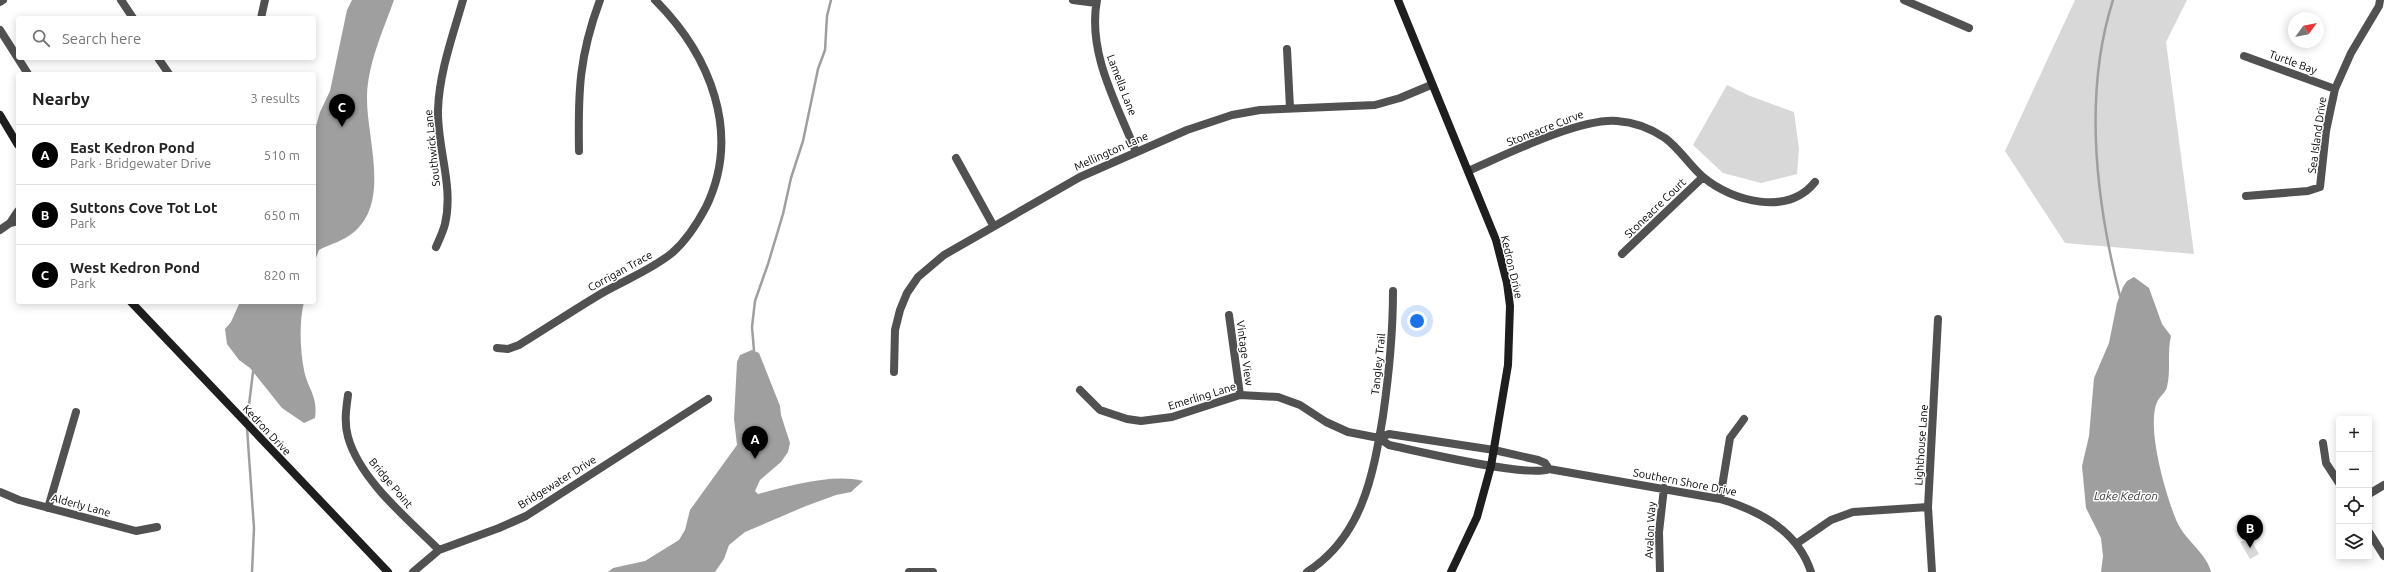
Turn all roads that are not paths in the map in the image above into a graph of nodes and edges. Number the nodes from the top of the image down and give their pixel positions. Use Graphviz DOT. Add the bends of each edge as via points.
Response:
graph roads {
  1 [pos="3,0"];
  2 [pos="121,0"];
  3 [pos="265,0"];
  4 [pos="463,0"];
  5 [pos="600,0"];
  6 [pos="656,0"];
  7 [pos="1073,0"];
  8 [pos="1398,0"];
  9 [pos="1904,0"];
  10 [pos="2380,0"];
  11 [pos="1096,1"];
  12 [pos="0,2"];
  13 [pos="132,16"];
  14 [pos="261,16"];
  15 [pos="1969,28"];
  16 [pos="0,30"];
  17 [pos="1287,49"];
  18 [pos="16,55"];
  19 [pos="2244,56"];
  20 [pos="19,60"];
  21 [pos="159,60"];
  22 [pos="27,72"];
  23 [pos="167,72"];
  24 [pos="1431,85"];
  25 [pos="2335,89"];
  26 [pos="1290,108"];
  27 [pos="0,115"];
  28 [pos="16,142"];
  29 [pos="579,151"];
  30 [pos="1136,152"];
  31 [pos="956,158"];
  32 [pos="1468,171"];
  33 [pos="1703,177"];
  34 [pos="1814,182"];
  35 [pos="2246,196"];
  36 [pos="14,222"];
  37 [pos="993,225"];
  38 [pos="0,230"];
  39 [pos="436,247"];
  40 [pos="1622,254"];
  41 [pos="1393,291"];
  42 [pos="133,304"];
  43 [pos="1229,315"];
  44 [pos="1938,319"];
  45 [pos="497,348"];
  46 [pos="894,372"];
  47 [pos="1080,390"];
  48 [pos="348,395"];
  49 [pos="1240,395"];
  50 [pos="708,399"];
  51 [pos="76,412"];
  52 [pos="1744,419"];
  53 [pos="1379,438"];
  54 [pos="2323,443"];
  55 [pos="1494,450"];
  56 [pos="1491,466"];
  57 [pos="1549,469"];
  58 [pos="2336,478"];
  59 [pos="2384,485"];
  60 [pos="1664,488"];
  61 [pos="0,492"];
  62 [pos="2372,492"];
  63 [pos="1720,499"];
  64 [pos="1928,507"];
  65 [pos="48,508"];
  66 [pos="157,527"];
  67 [pos="2372,537"];
  68 [pos="1796,544"];
  69 [pos="439,550"];
  70 [pos="2384,556"];
  71 [pos="388,572"];
  72 [pos="413,572"];
  73 [pos="909,572"];
  74 [pos="932,572"];
  75 [pos="1307,572"];
  76 [pos="1451,572"];
  77 [pos="1660,572"];
  78 [pos="1811,572"];
  79 [pos="1932,572"];
  1 -- 12 [label="street"];
  2 -- 13 [label="street"];
  3 -- 14 [label="street"];
  4 -- 39 [label="street, Southwick Lane" via="439,98 439,130 448,206 445,225"];
  5 -- 29 [label="street" via="584,47 578,95"];
  6 -- 45 [label="street, Corrigan Trace" via="692,49 714,91 721,124 722,146 720,167 712,194 690,234 663,260 584,304 519,346"];
  7 -- 11 [label="street"];
  8 -- 24 [label="street, Kedron Drive"];
  9 -- 15 [label="street"];
  10 -- 25 [label="street, Sea Island Drive"];
  11 -- 30 [label="street, Lamella Lane" via="1095,37 1099,58"];
  16 -- 18 [label="street"];
  17 -- 26 [label="street"];
  19 -- 25 [label="street, Turtle Bay"];
  20 -- 22 [label="street"];
  21 -- 23 [label="street"];
  24 -- 26 [label="street, Mellington Lane" via="1375,105"];
  24 -- 32 [label="street, Kedron Drive"];
  25 -- 35 [label="street, Sea Island Drive" via="2326,131 2320,187 2308,191"];
  26 -- 30 [label="street, Mellington Lane" via="1232,115"];
  27 -- 28 [label="street"];
  30 -- 37 [label="street, Mellington Lane" via="1095,168"];
  31 -- 37 [label="street"];
  32 -- 33 [label="street, Stoneacre Curve" via="1578,126 1605,120 1639,124 1657,133 1678,149"];
  32 -- 55 [label="street, Kedron Drive" via="1496,240 1510,306 1508,365"];
  33 -- 34 [label="street, Stoneacre Curve" via="1739,197 1774,202 1798,198 1807,192"];
  33 -- 40 [label="street, Stoneacre Court"];
  36 -- 38 [label="street"];
  37 -- 46 [label="street, Mellington Lane" via="944,255 918,278 907,293 895,330"];
  41 -- 53 [label="street, Tangley Trail" via="1392,345"];
  42 -- 71 [label="street, Kedron Drive"];
  43 -- 49 [label="street, Vintage View"];
  44 -- 64 [label="street, Lighthouse Lane"];
  47 -- 49 [label="street, Emerling Lane" via="1100,410 1121,418 1141,421 1172,417"];
  48 -- 69 [label="street, Bridge Point" via="345,420 357,459 392,503"];
  49 -- 53 [label="street, Emerling Lane" via="1278,397 1300,405 1326,422 1348,432"];
  50 -- 69 [label="street, Bridgewater Drive" via="526,516"];
  51 -- 65 [label="street"];
  52 -- 63 [label="street" via="1730,438"];
  53 -- 55 [label="street, Emerling Lane" via="1389,434"];
  53 -- 56 [label="street, Emerling Lane" via="1389,445"];
  53 -- 75 [label="street, Tangley Trail" via="1368,489 1360,510 1343,540 1323,562"];
  54 -- 58 [label="street" via="2326,463"];
  55 -- 56 [label="street, Kedron Drive"];
  55 -- 57 [label="street, Southern Shore Drive" via="1538,460 1545,463"];
  56 -- 57 [label="street, Southern Shore Drive" via="1539,471"];
  56 -- 76 [label="street, Kedron Drive" via="1477,517"];
  57 -- 60 [label="street, Southern Shore Drive"];
  59 -- 62 [label="street"];
  60 -- 63 [label="street, Southern Shore Drive"];
  60 -- 77 [label="street, Avalon Way" via="1659,532"];
  61 -- 65 [label="street, Alderly Lane"];
  63 -- 68 [label="street, Southern Shore Drive" via="1759,513 1773,522"];
  64 -- 68 [label="street" via="1853,512 1831,520"];
  64 -- 79 [label="street, Lighthouse Lane"];
  65 -- 66 [label="street, Alderly Lane" via="136,531"];
  67 -- 70 [label="street"];
  68 -- 78 [label="street, Southern Shore Drive"];
  69 -- 72 [label="street, Bridgewater Drive"];
  73 -- 74 [label="street"];
}
